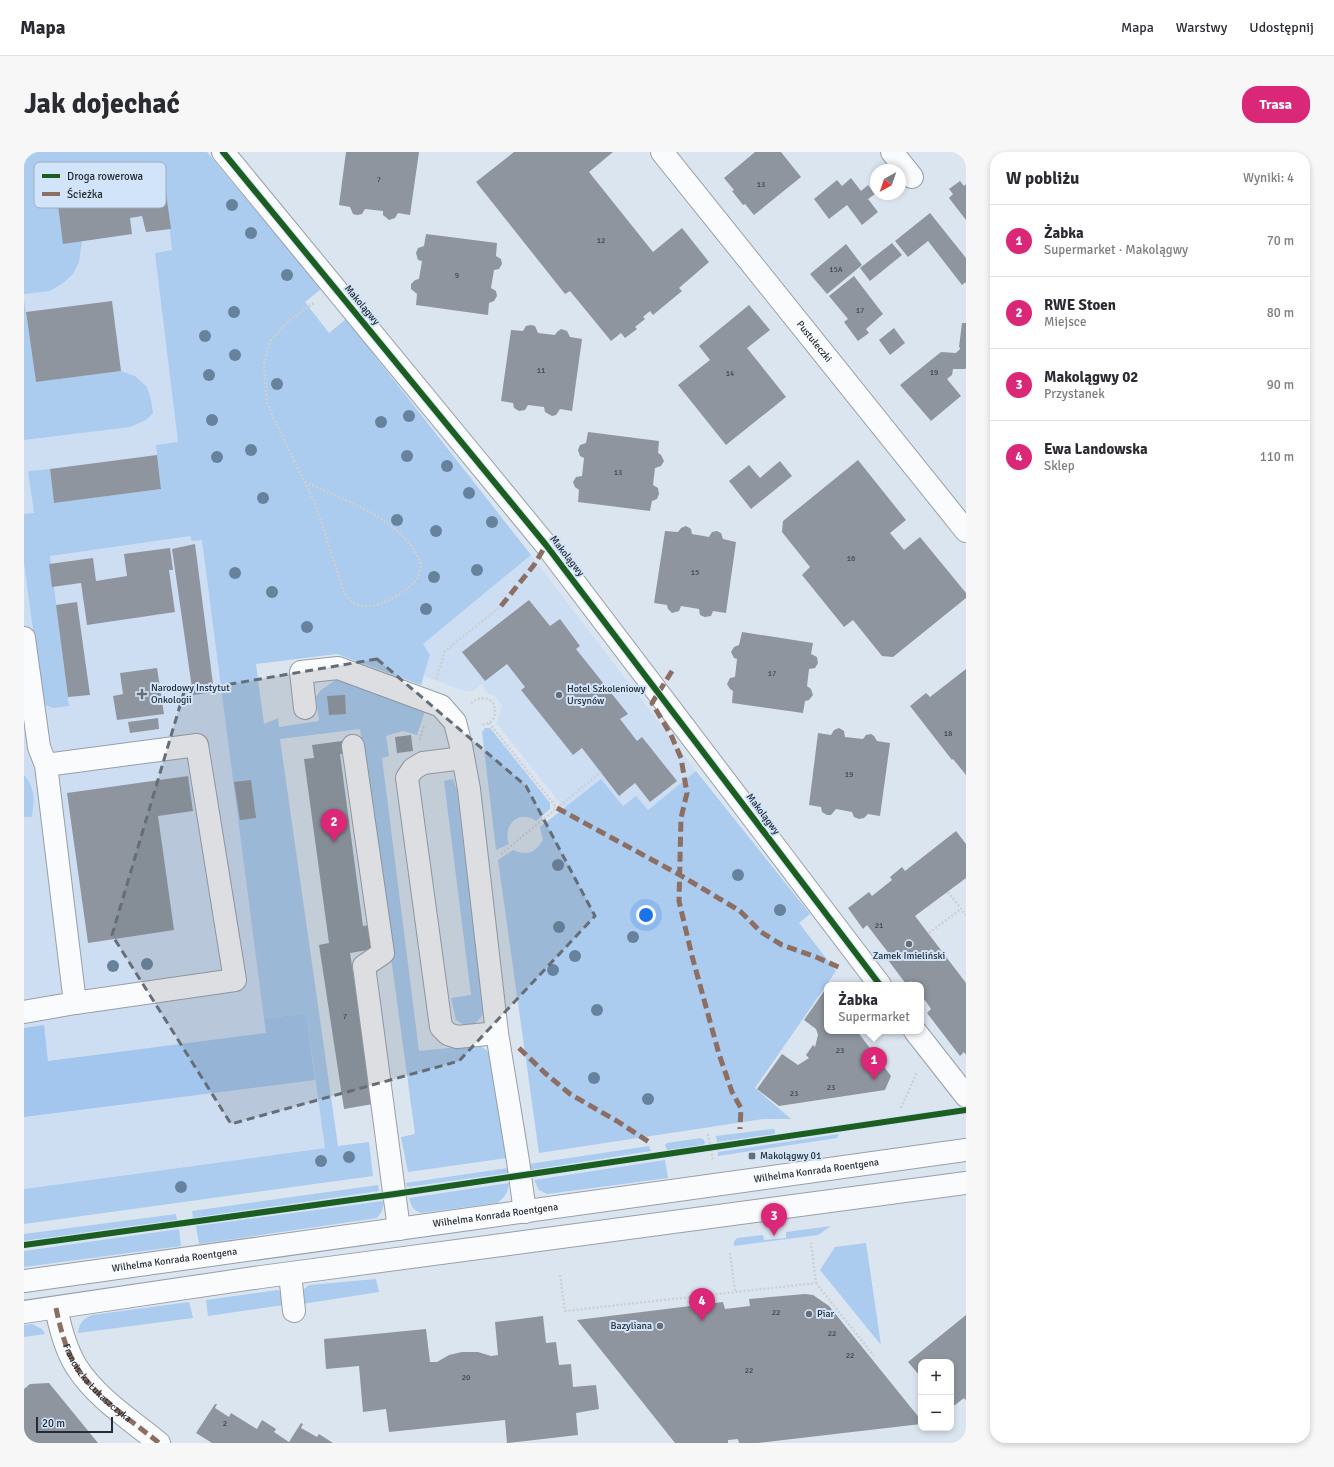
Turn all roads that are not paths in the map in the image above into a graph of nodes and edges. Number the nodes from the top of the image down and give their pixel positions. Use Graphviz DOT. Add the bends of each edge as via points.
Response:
graph roads {
  1 [pos="223,152"];
  2 [pos="662,152"];
  3 [pos="892,152"];
  4 [pos="912,177"];
  5 [pos="966,531"];
  6 [pos="24,638"];
  7 [pos="305,708"];
  8 [pos="353,746"];
  9 [pos="36,754"];
  10 [pos="463,758"];
  11 [pos="878,982"];
  12 [pos="75,1003"];
  13 [pos="24,1012"];
  14 [pos="497,1033"];
  15 [pos="917,1034"];
  16 [pos="966,1096"];
  17 [pos="966,1150"];
  18 [pos="966,1183"];
  19 [pos="525,1212"];
  20 [pos="399,1229"];
  21 [pos="290,1274"];
  22 [pos="24,1281"];
  23 [pos="56,1308"];
  24 [pos="294,1311"];
  25 [pos="24,1312"];
  26 [pos="160,1443"];
  1 -- 11 [label="street, Makolągwy" via="546,545"];
  2 -- 5 [label="street, Pustułeczki"];
  3 -- 4 [label="street"];
  6 -- 9 [label="street"];
  7 -- 10 [label="street" via="301,672 338,668 441,706 455,722"];
  8 -- 20 [label="street" via="383,953 364,966"];
  9 -- 12 [label="street"];
  9 -- 12 [label="street" via="197,745 235,980"];
  10 -- 14 [label="street" via="469,789"];
  10 -- 14 [label="street" via="423,763 413,769 408,778 441,1026 448,1034 457,1037"];
  12 -- 13 [label="street"];
  14 -- 19 [label="street"];
  15 -- 16 [label="street"];
  17 -- 19 [label="street, Wilhelma Konrada Roentgena"];
  18 -- 21 [label="street"];
  19 -- 20 [label="street, Wilhelma Konrada Roentgena"];
  20 -- 22 [label="street, Wilhelma Konrada Roentgena"];
  21 -- 23 [label="street"];
  21 -- 24 [label="street"];
  23 -- 25 [label="street"];
  23 -- 26 [label="street, Franciszka Łukaszczyka" via="70,1354 85,1378 102,1397"];
}
